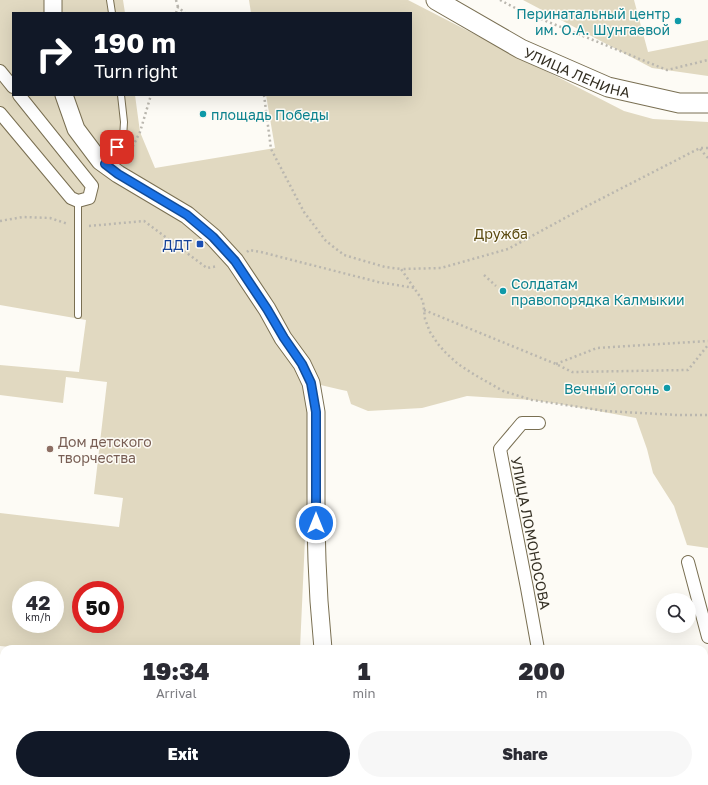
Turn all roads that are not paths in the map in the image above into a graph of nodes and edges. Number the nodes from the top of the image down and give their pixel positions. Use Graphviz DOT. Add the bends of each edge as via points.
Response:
graph roads {
  1 [pos="53,0"];
  2 [pos="110,0"];
  3 [pos="436,0"];
  4 [pos="53,12"];
  5 [pos="112,12"];
  6 [pos="0,71"];
  7 [pos="12,86"];
  8 [pos="20,96"];
  9 [pos="64,96"];
  10 [pos="121,96"];
  11 [pos="708,103"];
  12 [pos="0,113"];
  13 [pos="111,169"];
  14 [pos="78,201"];
  15 [pos="78,315"];
  16 [pos="539,423"];
  17 [pos="688,562"];
  18 [pos="708,636"];
  19 [pos="323,645"];
  20 [pos="537,645"];
  1 -- 4 [label="main road"];
  2 -- 5 [label="lane"];
  3 -- 11 [label="main road, УЛИЦА ЛЕНИНА" via="521,49 608,87 679,103"];
  6 -- 7 [label="street"];
  8 -- 14 [label="street" via="92,186 89,198"];
  9 -- 13 [label="main road" via="76,129 100,161"];
  10 -- 13 [label="lane" via="123,138"];
  12 -- 14 [label="street" via="71,198"];
  13 -- 19 [label="main road" via="187,215 213,237 235,261 302,364 311,383 316,412 317,561"];
  14 -- 15 [label="lane"];
  16 -- 20 [label="street, УЛИЦА ЛОМОНОСОВА" via="522,423 500,449"];
  17 -- 18 [label="street"];
}
